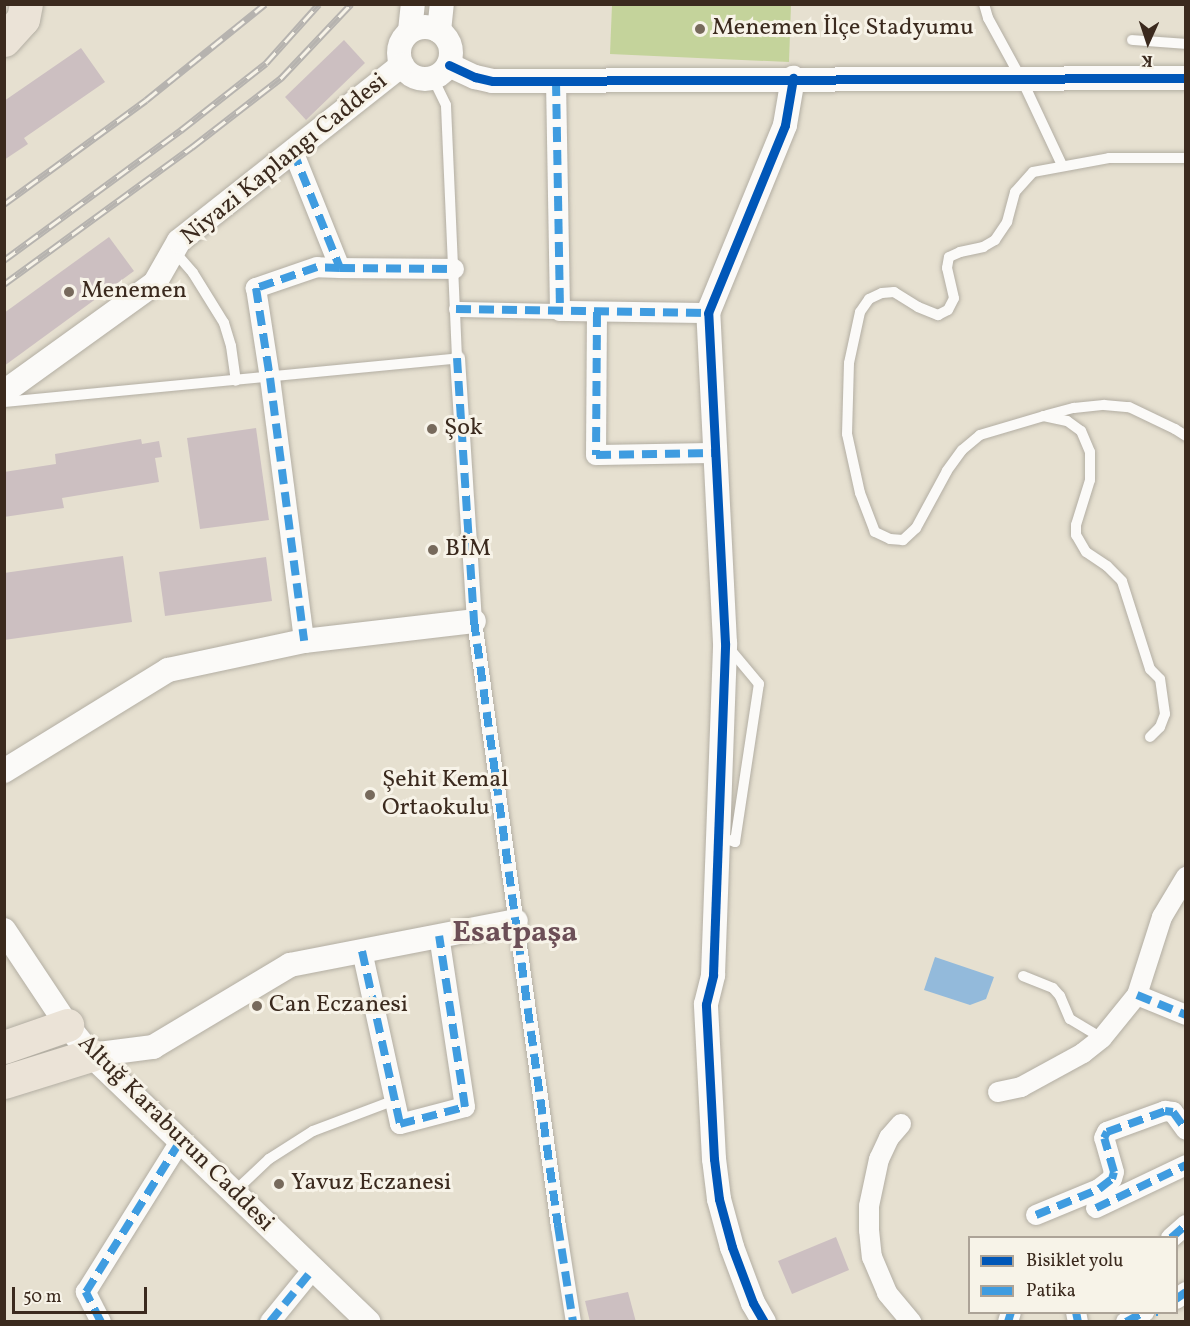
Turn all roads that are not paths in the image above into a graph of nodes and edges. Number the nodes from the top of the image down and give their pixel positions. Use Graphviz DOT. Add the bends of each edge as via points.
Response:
graph roads {
  1 [pos="413,4"];
  2 [pos="442,4"];
  3 [pos="984,4"];
  4 [pos="27,5"];
  5 [pos="426,24"];
  6 [pos="4,40"];
  7 [pos="1132,40"];
  8 [pos="1185,44"];
  9 [pos="402,65"];
  10 [pos="441,71"];
  11 [pos="793,78"];
  12 [pos="1185,78"];
  13 [pos="1022,80"];
  14 [pos="556,81"];
  15 [pos="293,151"];
  16 [pos="1185,158"];
  17 [pos="1062,165"];
  18 [pos="174,251"];
  19 [pos="340,268"];
  20 [pos="454,269"];
  21 [pos="456,309"];
  22 [pos="560,311"];
  23 [pos="597,312"];
  24 [pos="708,313"];
  25 [pos="457,358"];
  26 [pos="270,378"];
  27 [pos="236,381"];
  28 [pos="4,392"];
  29 [pos="4,402"];
  30 [pos="1044,416"];
  31 [pos="1185,436"];
  32 [pos="714,453"];
  33 [pos="474,621"];
  34 [pos="304,641"];
  35 [pos="724,643"];
  36 [pos="1150,737"];
  37 [pos="4,771"];
  38 [pos="720,837"];
  39 [pos="1185,877"];
  40 [pos="516,921"];
  41 [pos="4,930"];
  42 [pos="439,936"];
  43 [pos="362,951"];
  44 [pos="1023,976"];
  45 [pos="1137,994"];
  46 [pos="1185,1015"];
  47 [pos="67,1025"];
  48 [pos="1102,1038"];
  49 [pos="4,1047"];
  50 [pos="91,1055"];
  51 [pos="4,1082"];
  52 [pos="998,1092"];
  53 [pos="394,1100"];
  54 [pos="901,1124"];
  55 [pos="1185,1130"];
  56 [pos="179,1143"];
  57 [pos="1185,1166"];
  58 [pos="233,1194"];
  59 [pos="1095,1208"];
  60 [pos="1036,1215"];
  61 [pos="1185,1225"];
  62 [pos="1174,1236"];
  63 [pos="313,1269"];
  64 [pos="1140,1314"];
  65 [pos="94,1317"];
  66 [pos="270,1322"];
  67 [pos="368,1322"];
  68 [pos="573,1322"];
  69 [pos="764,1322"];
  70 [pos="910,1322"];
  71 [pos="1126,1322"];
  1 -- 5 [label="street"];
  2 -- 5 [label="street"];
  3 -- 13 [label="lane"];
  4 -- 6 [label="highway" via="19,25"];
  5 -- 9 [label="street" via="400,45"];
  5 -- 10 [label="street" via="451,48"];
  7 -- 8 [label="lane"];
  9 -- 10 [label="street" via="411,76 420,79"];
  9 -- 15 [label="street, Niyazi Kaplangı Caddesi"];
  10 -- 14 [label="street" via="493,81"];
  10 -- 20 [label="lane"];
  11 -- 13 [label="street"];
  11 -- 14 [label="street"];
  11 -- 24 [label="street" via="785,126"];
  12 -- 13 [label="street"];
  13 -- 17 [label="lane"];
  14 -- 22 [label="street"];
  15 -- 18 [label="street, Niyazi Kaplangı Caddesi" via="180,241"];
  15 -- 19 [label="street"];
  16 -- 17 [label="lane" via="1110,158"];
  17 -- 30 [label="lane" via="1033,172 1015,192 1007,222 995,240 949,257 947,268 954,298 948,310 938,315 894,292 869,299 860,312 849,356 847,434 866,513 875,532 903,540 916,528 962,450 980,435"];
  18 -- 27 [label="lane" via="193,273 224,323"];
  18 -- 28 [label="street, Niyazi Kaplangı Caddesi" via="155,283"];
  19 -- 20 [label="street"];
  19 -- 26 [label="street" via="317,267 256,288"];
  20 -- 21 [label="lane"];
  21 -- 22 [label="street"];
  21 -- 25 [label="lane"];
  22 -- 23 [label="street"];
  23 -- 24 [label="street"];
  23 -- 32 [label="street" via="596,455"];
  24 -- 32 [label="street"];
  25 -- 26 [label="lane"];
  25 -- 33 [label="street"];
  26 -- 27 [label="lane"];
  26 -- 34 [label="street"];
  27 -- 29 [label="lane"];
  30 -- 31 [label="lane" via="1074,408 1129,407"];
  30 -- 36 [label="lane" via="1074,426 1090,452 1090,480 1076,535 1086,552 1122,581 1150,669 1160,679 1166,714"];
  32 -- 35 [label="street"];
  33 -- 34 [label="street"];
  33 -- 40 [label="street"];
  34 -- 37 [label="street" via="168,670"];
  35 -- 38 [label="street"];
  35 -- 38 [label="lane" via="759,684 735,842"];
  38 -- 69 [label="street" via="713,975 706,1004 714,1160 732,1247"];
  39 -- 45 [label="street" via="1162,917"];
  40 -- 42 [label="street"];
  40 -- 68 [label="street"];
  41 -- 47 [label="street, Altuğ Karaburun Caddesi"];
  42 -- 43 [label="street"];
  42 -- 53 [label="street" via="465,1107 400,1124"];
  43 -- 50 [label="street" via="290,965 153,1047"];
  43 -- 53 [label="street"];
  44 -- 48 [label="lane" via="1053,988 1070,1019"];
  45 -- 46 [label="street"];
  45 -- 48 [label="street"];
  47 -- 49 [label="highway"];
  47 -- 50 [label="street, Altuğ Karaburun Caddesi"];
  48 -- 52 [label="street" via="1021,1087"];
  50 -- 51 [label="highway"];
  50 -- 56 [label="street, Altuğ Karaburun Caddesi"];
  53 -- 58 [label="lane" via="313,1131 269,1160"];
  54 -- 70 [label="street" via="879,1159 869,1206 869,1230 872,1257 887,1293"];
  55 -- 60 [label="street" via="1173,1112 1165,1111 1107,1132 1104,1138 1114,1172 1112,1179 1099,1189"];
  56 -- 58 [label="street, Altuğ Karaburun Caddesi"];
  56 -- 65 [label="street" via="86,1292"];
  57 -- 59 [label="street"];
  58 -- 63 [label="street, Altuğ Karaburun Caddesi"];
  61 -- 62 [label="street"];
  63 -- 66 [label="street"];
  63 -- 67 [label="street, Altuğ Karaburun Caddesi"];
  64 -- 71 [label="street"];
}
